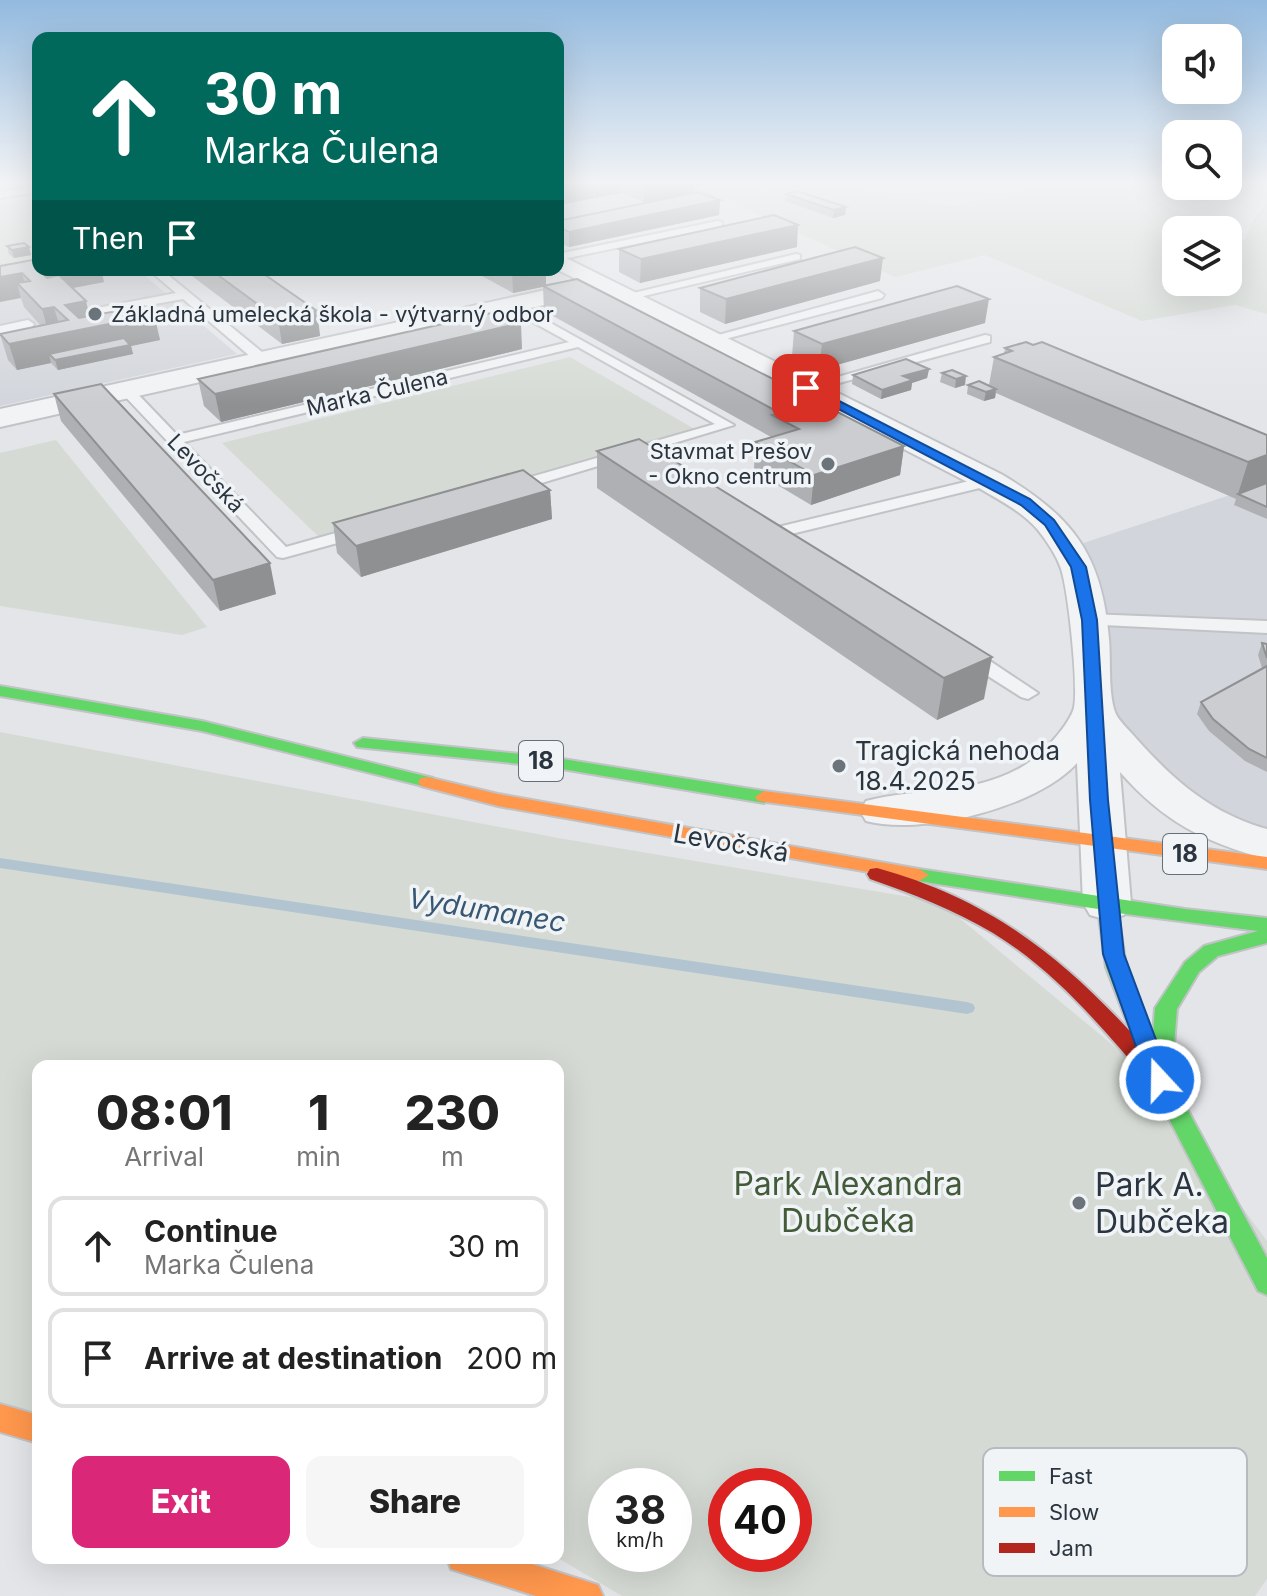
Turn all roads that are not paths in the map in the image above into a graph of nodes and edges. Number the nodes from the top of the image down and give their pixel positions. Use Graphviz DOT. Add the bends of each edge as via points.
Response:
graph roads {
  1 [pos="796,257"];
  2 [pos="564,262"];
  3 [pos="162,276"];
  4 [pos="615,290"];
  5 [pos="185,295"];
  6 [pos="878,295"];
  7 [pos="511,305"];
  8 [pos="91,313"];
  9 [pos="28,324"];
  10 [pos="0,330"];
  11 [pos="710,339"];
  12 [pos="985,339"];
  13 [pos="580,343"];
  14 [pos="263,360"];
  15 [pos="806,388"];
  16 [pos="126,390"];
  17 [pos="0,418"];
  18 [pos="174,440"];
  19 [pos="641,450"];
  20 [pos="666,465"];
  21 [pos="990,481"];
  22 [pos="492,493"];
  23 [pos="744,514"];
  24 [pos="380,526"];
  25 [pos="775,533"];
  26 [pos="798,547"];
  27 [pos="1089,620"];
  28 [pos="1267,627"];
  29 [pos="946,641"];
  30 [pos="7,693"];
  31 [pos="1028,693"];
  32 [pos="1093,713"];
  33 [pos="202,726"];
  34 [pos="879,811"];
  35 [pos="1104,843"];
  36 [pos="1267,844"];
  37 [pos="819,859"];
  38 [pos="1267,863"];
  39 [pos="1107,903"];
  40 [pos="1267,925"];
  41 [pos="1267,936"];
  42 [pos="1160,1080"];
  43 [pos="1267,1283"];
  44 [pos="0,1418"];
  45 [pos="32,1427"];
  46 [pos="476,1564"];
  47 [pos="532,1588"];
  48 [pos="587,1596"];
  1 -- 4 [label="lane"];
  2 -- 4 [label="street"];
  3 -- 5 [label="lane"];
  4 -- 7 [label="street"];
  4 -- 11 [label="street"];
  5 -- 8 [label="lane"];
  5 -- 14 [label="lane"];
  6 -- 11 [label="lane"];
  7 -- 13 [label="lane"];
  7 -- 14 [label="street"];
  9 -- 10 [label="lane"];
  11 -- 15 [label="street"];
  12 -- 15 [label="lane"];
  13 -- 18 [label="lane, Marka Čulena"];
  13 -- 19 [label="lane" via="727,425"];
  14 -- 16 [label="street"];
  15 -- 21 [label="street"];
  16 -- 17 [label="street"];
  16 -- 18 [label="lane, Levočská"];
  18 -- 24 [label="lane, Levočská" via="283,553"];
  19 -- 20 [label="lane"];
  19 -- 22 [label="lane"];
  21 -- 25 [label="lane"];
  21 -- 27 [label="street" via="1025,502 1066,543 1078,567"];
  23 -- 25 [label="lane"];
  25 -- 26 [label="lane"];
  27 -- 28 [label="lane"];
  27 -- 32 [label="street"];
  29 -- 31 [label="lane"];
  30 -- 33 [label="main road, Levočská / 18"];
  32 -- 34 [label="street" via="1063,752 1024,782 957,803"];
  32 -- 35 [label="street"];
  32 -- 36 [label="street" via="1161,792 1204,821"];
  33 -- 34 [label="main road, Levočská / 18" via="550,762"];
  33 -- 37 [label="main road, Levočská / 18" via="498,800"];
  34 -- 35 [label="main road, Levočská / 18"];
  35 -- 38 [label="main road, Levočská / 18"];
  35 -- 39 [label="street"];
  37 -- 39 [label="main road, Levočská / 18"];
  37 -- 42 [label="main road" via="958,902 1027,942 1097,1003"];
  39 -- 40 [label="main road, Levočská / 18"];
  39 -- 42 [label="main road" via="1116,967"];
  41 -- 42 [label="main road" via="1211,951 1192,967 1166,1008"];
  42 -- 43 [label="main road"];
  44 -- 45 [label="main road"];
  46 -- 47 [label="main road"];
  47 -- 48 [label="main road"];
}
